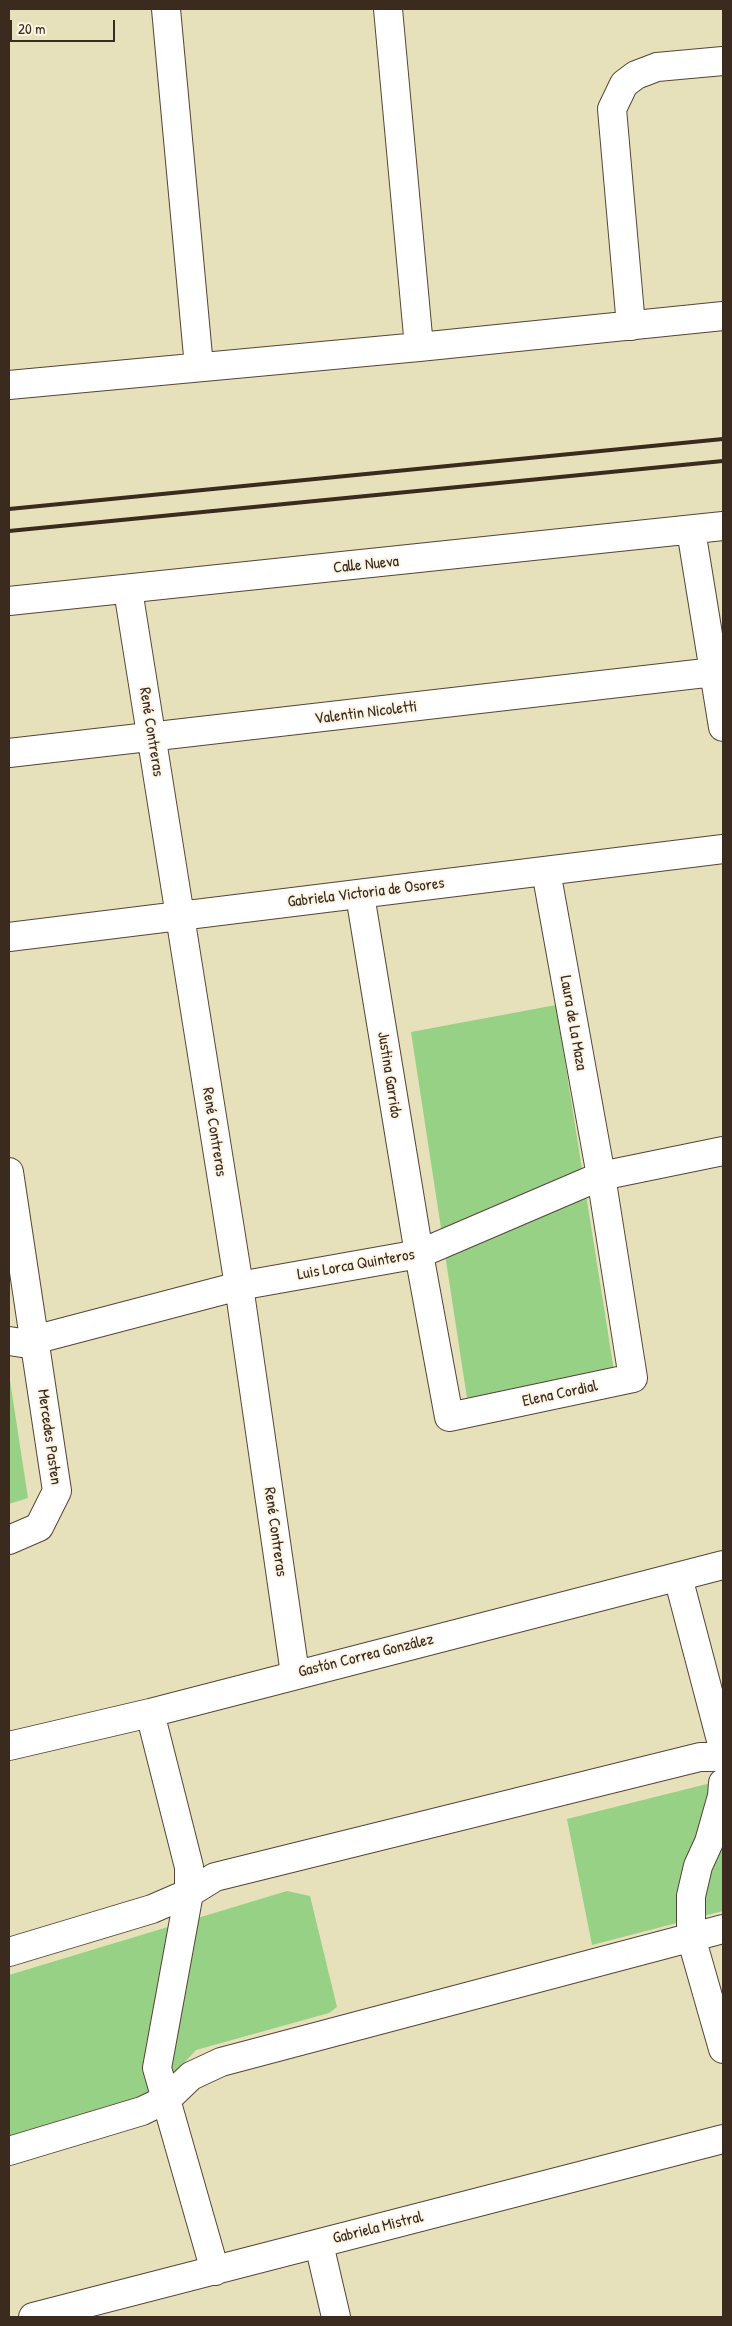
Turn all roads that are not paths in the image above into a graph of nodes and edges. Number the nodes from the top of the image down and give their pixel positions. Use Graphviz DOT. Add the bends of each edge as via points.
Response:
graph roads {
  1 [pos="166,9"];
  2 [pos="388,9"];
  3 [pos="723,61"];
  4 [pos="723,316"];
  5 [pos="631,326"];
  6 [pos="419,348"];
  7 [pos="199,367"];
  8 [pos="9,385"];
  9 [pos="723,526"];
  10 [pos="691,530"];
  11 [pos="128,590"];
  12 [pos="9,601"];
  13 [pos="719,671"];
  14 [pos="723,726"];
  15 [pos="152,738"];
  16 [pos="9,752"];
  17 [pos="723,849"];
  18 [pos="546,871"];
  19 [pos="360,895"];
  20 [pos="178,915"];
  21 [pos="9,937"];
  22 [pos="723,1151"];
  23 [pos="9,1172"];
  24 [pos="600,1176"];
  25 [pos="419,1254"];
  26 [pos="239,1286"];
  27 [pos="22,1341"];
  28 [pos="9,1540"];
  29 [pos="723,1564"];
  30 [pos="678,1577"];
  31 [pos="295,1674"];
  32 [pos="150,1713"];
  33 [pos="9,1746"];
  34 [pos="723,1748"];
  35 [pos="723,1757"];
  36 [pos="723,1783"];
  37 [pos="189,1893"];
  38 [pos="723,1929"];
  39 [pos="692,1937"];
  40 [pos="9,1952"];
  41 [pos="723,2049"];
  42 [pos="166,2099"];
  43 [pos="723,2139"];
  44 [pos="9,2151"];
  45 [pos="318,2244"];
  46 [pos="215,2271"];
  47 [pos="33,2317"];
  48 [pos="336,2317"];
  1 -- 7 [label="street"];
  2 -- 6 [label="street"];
  3 -- 5 [label="street" via="657,67 636,75 624,84 612,109"];
  4 -- 5 [label="street"];
  5 -- 6 [label="street"];
  6 -- 7 [label="street"];
  7 -- 8 [label="street"];
  9 -- 10 [label="street, Calle Nueva"];
  10 -- 11 [label="street, Calle Nueva"];
  10 -- 13 [label="street"];
  11 -- 12 [label="street, Calle Nueva"];
  11 -- 15 [label="street, René Contreras"];
  13 -- 14 [label="street"];
  13 -- 15 [label="street, Valentin Nicoletti"];
  15 -- 16 [label="street, Valentin Nicoletti"];
  15 -- 20 [label="street, René Contreras"];
  17 -- 18 [label="street, Gabriela Victoria de Osores"];
  18 -- 19 [label="street, Gabriela Victoria de Osores"];
  18 -- 24 [label="street, Laura de La Maza"];
  19 -- 20 [label="street, Gabriela Victoria de Osores"];
  19 -- 25 [label="street, Justina Garrido"];
  20 -- 21 [label="street, Gabriela Victoria de Osores"];
  20 -- 26 [label="street, René Contreras"];
  22 -- 24 [label="street, Luis Lorca Quinteros"];
  23 -- 27 [label="street, Mercedes Pasten"];
  24 -- 25 [label="street, Luis Lorca Quinteros"];
  24 -- 25 [label="street, Elena Cordial" via="633,1378 449,1417"];
  25 -- 26 [label="street, Luis Lorca Quinteros"];
  26 -- 27 [label="street, Luis Lorca Quinteros"];
  26 -- 31 [label="street, René Contreras"];
  27 -- 28 [label="street, Mercedes Pasten" via="57,1491 39,1527"];
  29 -- 30 [label="street, Gastón Correa González"];
  30 -- 31 [label="street, Gastón Correa González"];
  30 -- 34 [label="street"];
  31 -- 32 [label="street, Gastón Correa González"];
  32 -- 33 [label="street, Gastón Correa González"];
  32 -- 37 [label="street" via="189,1867"];
  35 -- 37 [label="street" via="700,1757 215,1877"];
  36 -- 39 [label="street" via="709,1842 698,1866 691,1896"];
  37 -- 40 [label="street" via="152,1909"];
  37 -- 42 [label="street" via="157,2068"];
  38 -- 39 [label="street"];
  39 -- 41 [label="street"];
  39 -- 42 [label="street" via="221,2062 191,2076"];
  42 -- 44 [label="street" via="142,2111"];
  42 -- 46 [label="street"];
  43 -- 45 [label="street, Gabriela Mistral"];
  45 -- 46 [label="street, Gabriela Mistral"];
  45 -- 48 [label="street"];
  46 -- 47 [label="street, Gabriela Mistral"];
}
